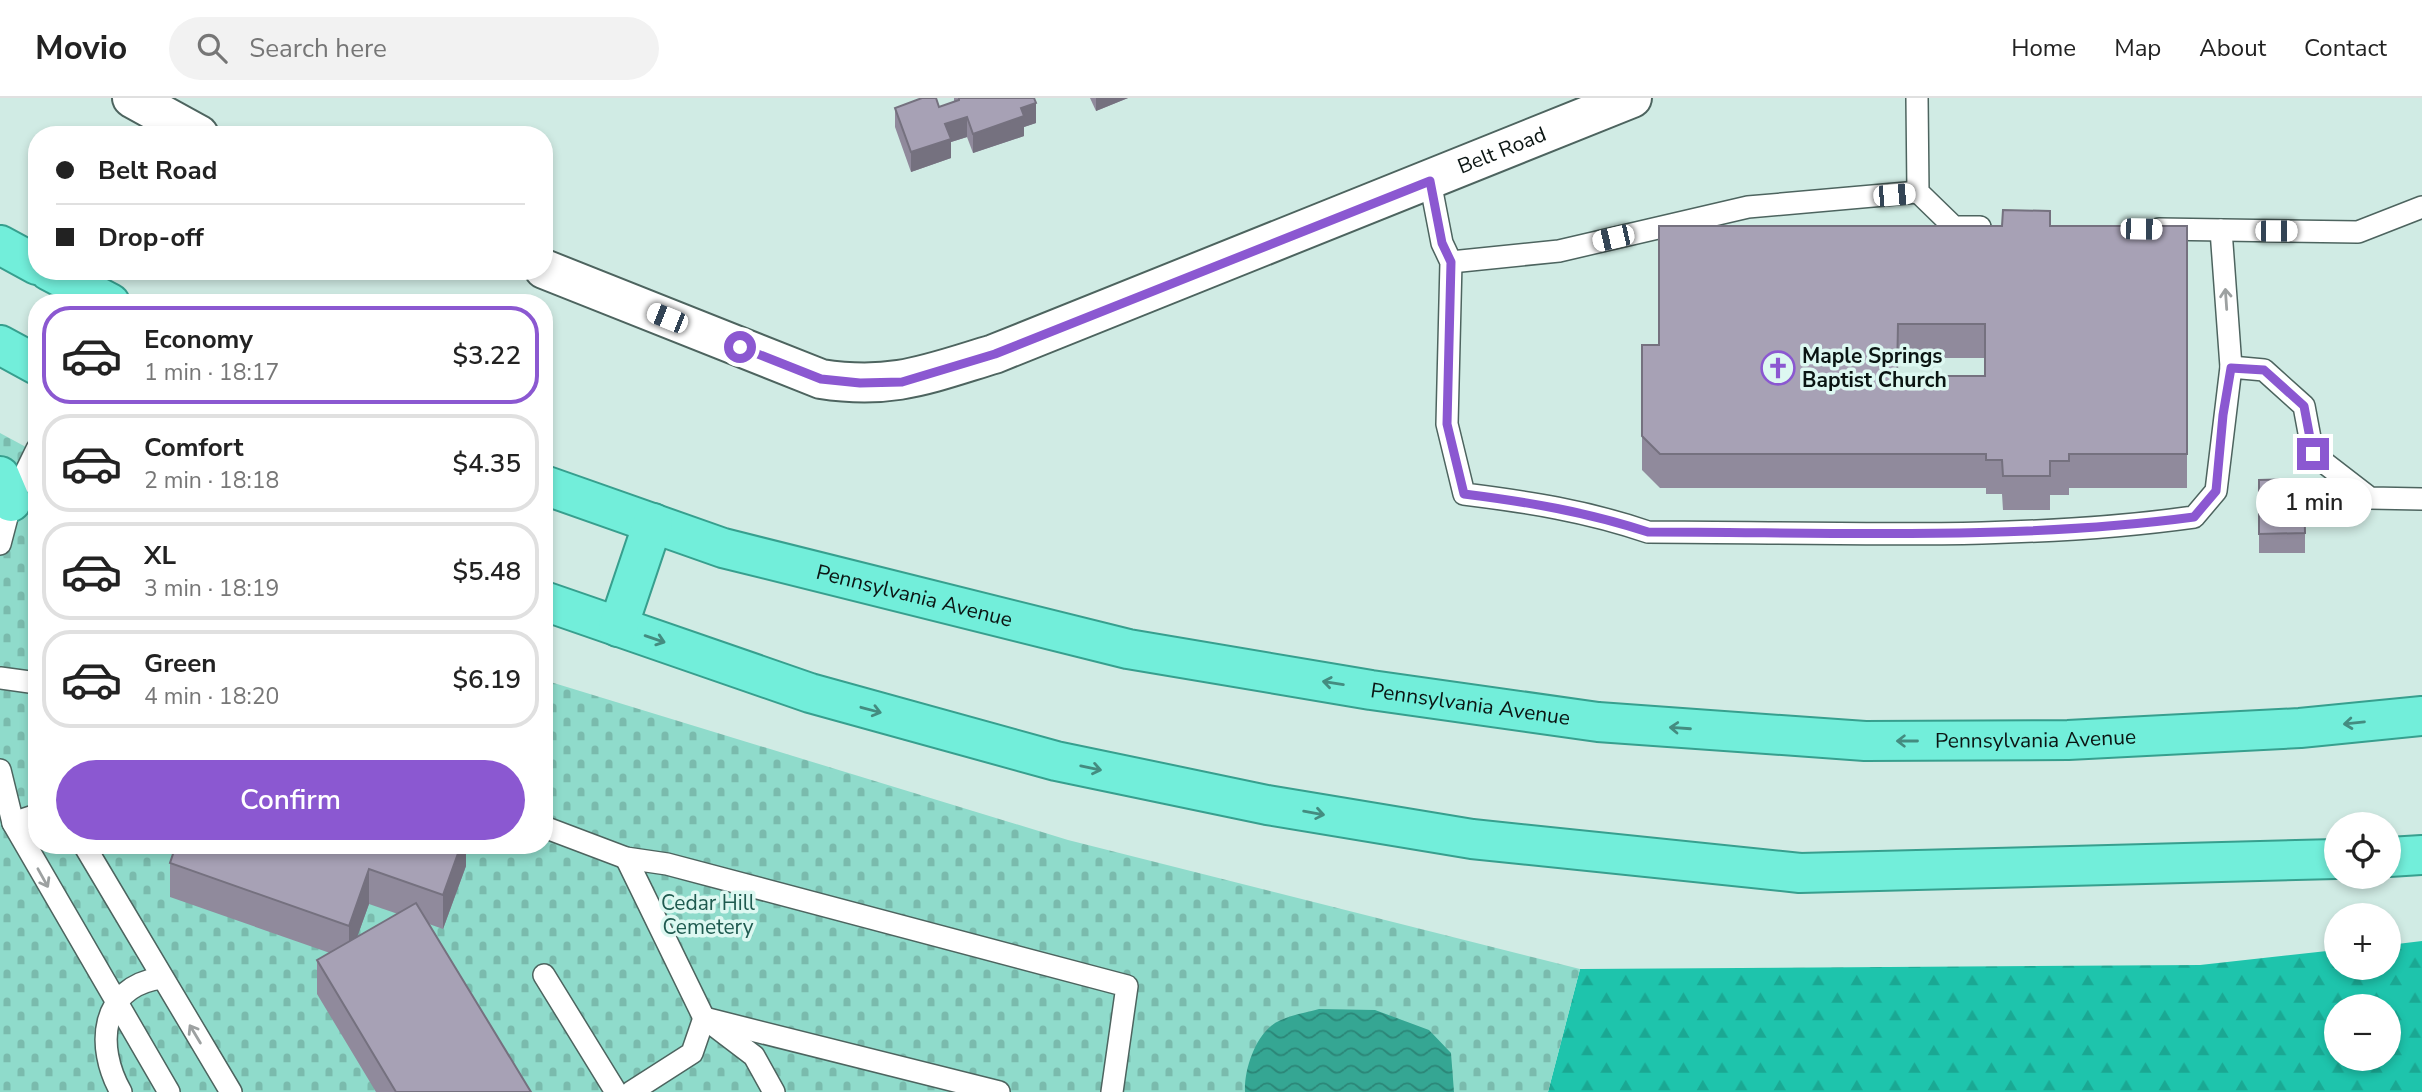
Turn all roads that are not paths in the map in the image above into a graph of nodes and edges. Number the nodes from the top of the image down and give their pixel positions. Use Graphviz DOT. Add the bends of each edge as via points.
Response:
graph roads {
  1 [pos="132,98"];
  2 [pos="1632,98"];
  3 [pos="1917,98"];
  4 [pos="183,126"];
  5 [pos="1430,181"];
  6 [pos="1918,192"];
  7 [pos="2422,207"];
  8 [pos="2007,227"];
  9 [pos="2141,229"];
  10 [pos="2221,230"];
  11 [pos="0,245"];
  12 [pos="28,260"];
  13 [pos="1451,262"];
  14 [pos="553,273"];
  15 [pos="66,280"];
  16 [pos="93,294"];
  17 [pos="0,345"];
  18 [pos="28,360"];
  19 [pos="2231,368"];
  20 [pos="28,461"];
  21 [pos="553,488"];
  22 [pos="6,489"];
  23 [pos="2422,499"];
  24 [pos="653,523"];
  25 [pos="0,544"];
  26 [pos="553,604"];
  27 [pos="618,626"];
  28 [pos="0,678"];
  29 [pos="28,682"];
  30 [pos="2422,716"];
  31 [pos="0,770"];
  32 [pos="28,818"];
  33 [pos="13,823"];
  34 [pos="553,830"];
  35 [pos="28,849"];
  36 [pos="31,854"];
  37 [pos="89,854"];
  38 [pos="2422,855"];
  39 [pos="2401,856"];
  40 [pos="626,858"];
  41 [pos="2324,859"];
  42 [pos="544,975"];
  43 [pos="161,978"];
  44 [pos="116,1003"];
  45 [pos="704,1018"];
  46 [pos="121,1092"];
  47 [pos="169,1092"];
  48 [pos="231,1092"];
  49 [pos="616,1092"];
  50 [pos="631,1092"];
  51 [pos="774,1092"];
  52 [pos="999,1092"];
  53 [pos="1112,1092"];
  1 -- 4 [label="street"];
  2 -- 5 [label="street, Belt Road"];
  3 -- 6 [label="lane"];
  5 -- 13 [label="lane" via="1442,243"];
  5 -- 14 [label="street, Belt Road" via="995,354 902,382 821,379"];
  6 -- 8 [label="lane" via="1954,227"];
  6 -- 13 [label="lane" via="1748,207 1559,251"];
  7 -- 10 [label="lane" via="2358,232"];
  9 -- 10 [label="lane"];
  19 -- 10 [label="lane, one-way"];
  11 -- 12 [label="highway"];
  13 -- 19 [label="lane" via="1447,424 1464,494 1540,503 1648,532 1997,532 2129,526 2194,517 2216,491"];
  15 -- 16 [label="highway"];
  17 -- 18 [label="highway"];
  19 -- 23 [label="lane" via="2264,370 2304,406 2313,454 2371,498"];
  20 -- 22 [label="lane"];
  21 -- 24 [label="highway, Pennsylvania Avenue"];
  22 -- 25 [label="lane"];
  24 -- 27 [label="highway"];
  30 -- 24 [label="highway, Pennsylvania Avenue, one-way" via="2300,728 1946,741 1865,741 1598,722 1128,649 736,552"];
  26 -- 27 [label="highway"];
  27 -- 41 [label="highway, one-way" via="810,693 1056,761 1267,805 1472,839 1800,873"];
  28 -- 29 [label="lane"];
  31 -- 33 [label="lane"];
  32 -- 33 [label="lane"];
  33 -- 35 [label="lane, one-way"];
  34 -- 40 [label="lane"];
  36 -- 44 [label="lane, one-way"];
  37 -- 43 [label="lane"];
  38 -- 39 [label="highway"];
  40 -- 45 [label="lane"];
  40 -- 53 [label="lane" via="667,864 1128,986"];
  42 -- 49 [label="lane"];
  43 -- 44 [label="lane" via="141,981"];
  48 -- 43 [label="lane, one-way"];
  44 -- 46 [label="lane" via="105,1029 108,1070"];
  44 -- 47 [label="lane"];
  45 -- 50 [label="lane" via="692,1053"];
  45 -- 51 [label="lane" via="754,1056"];
  45 -- 52 [label="lane"];
}
